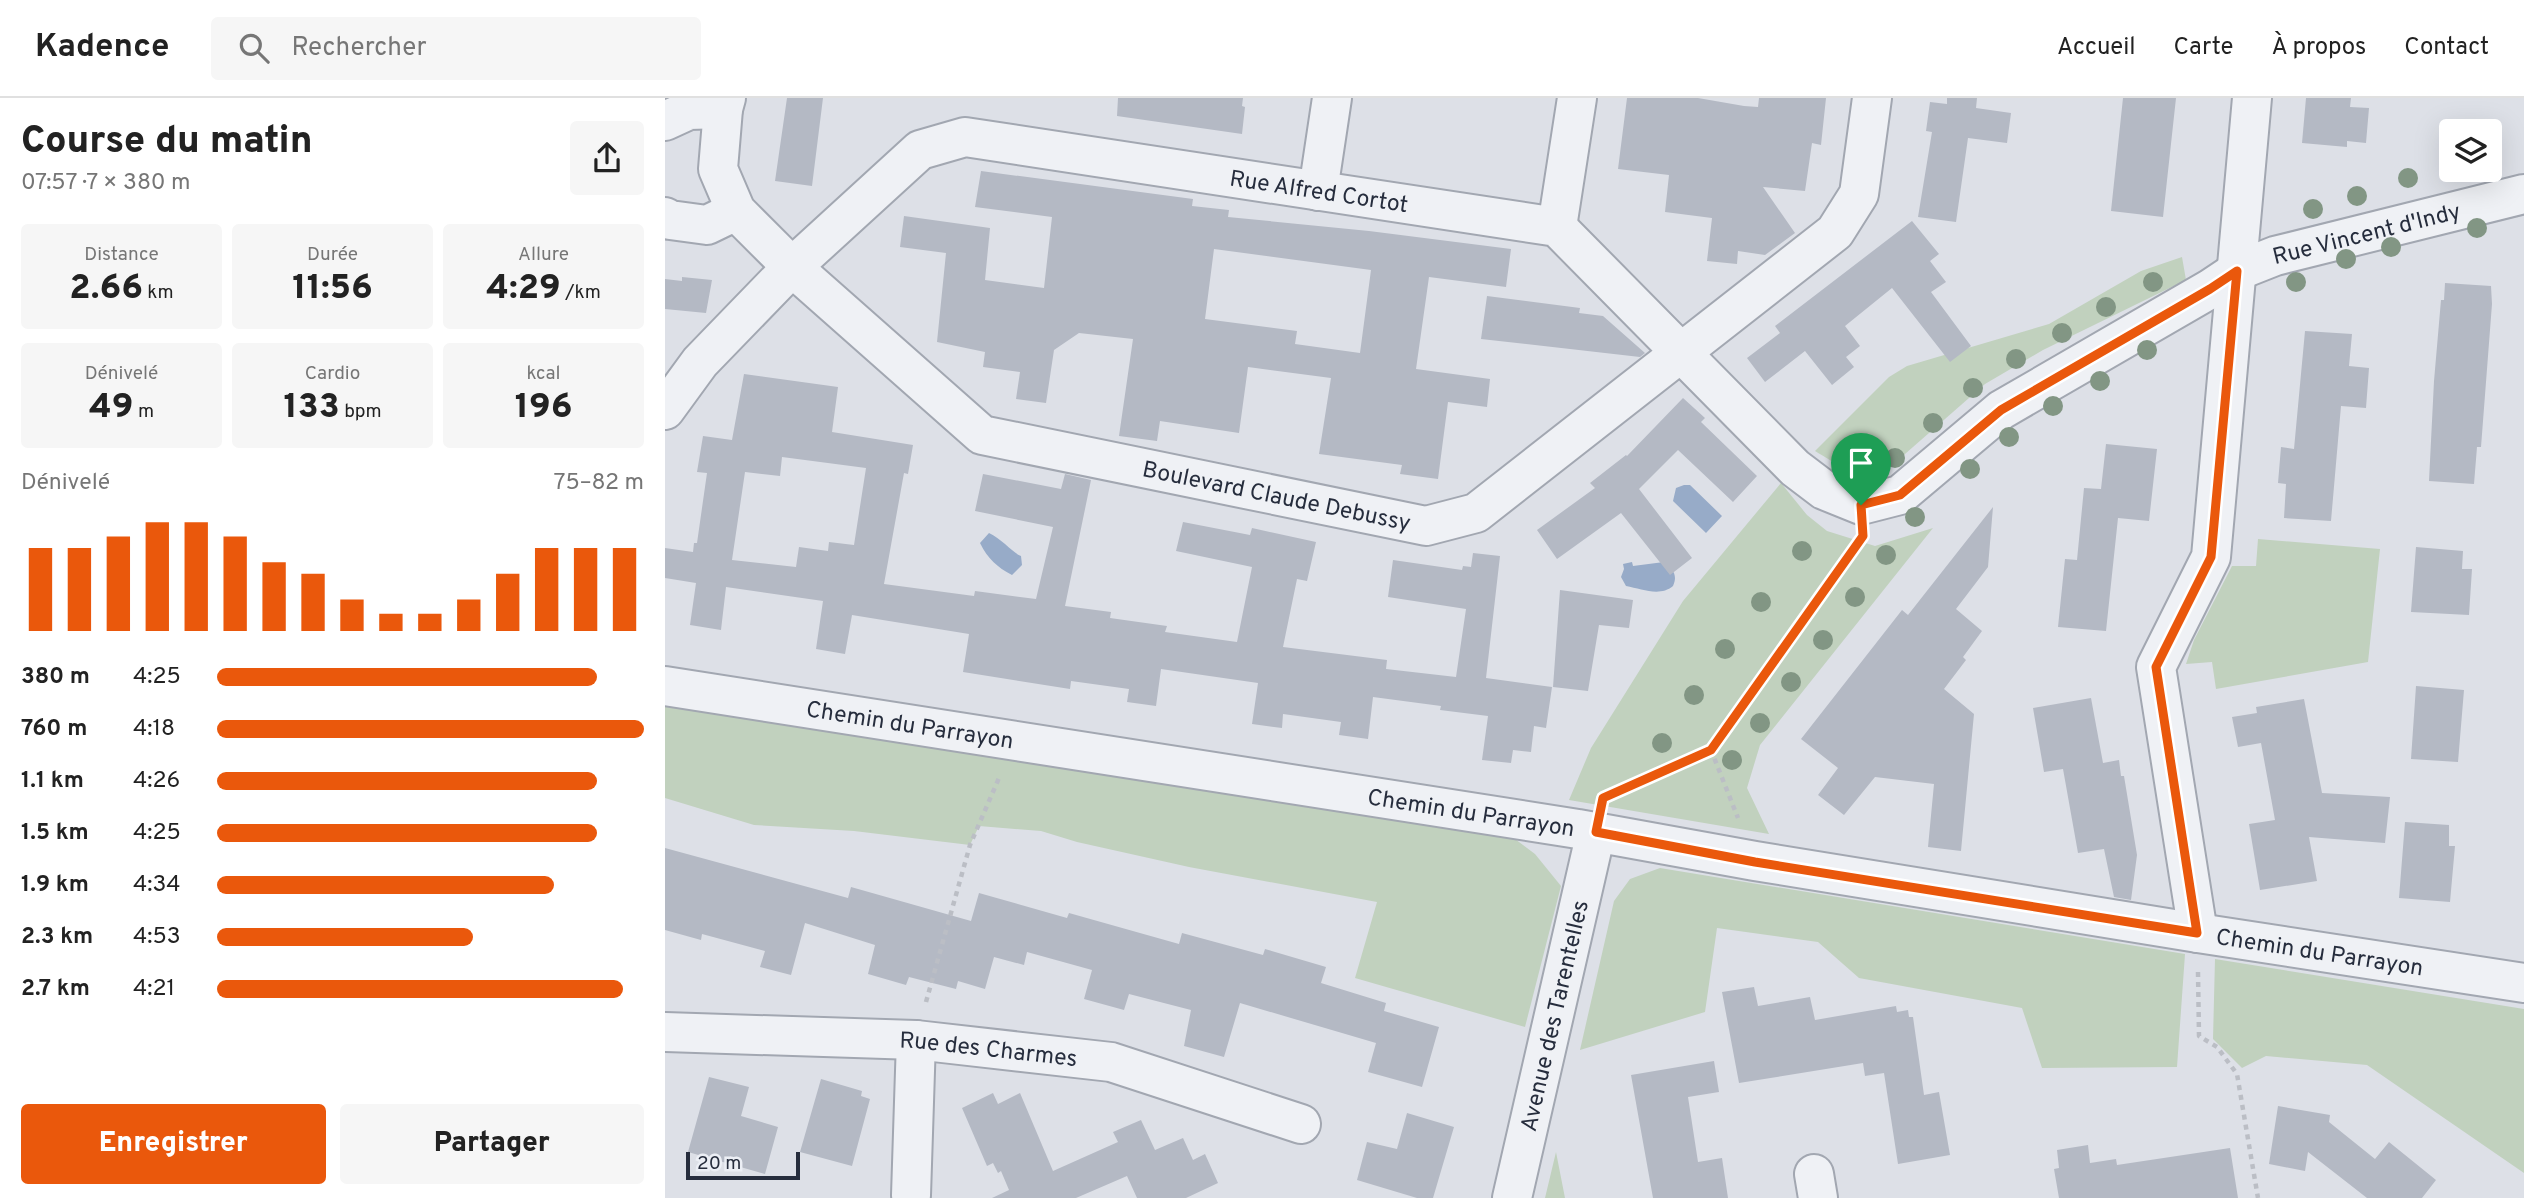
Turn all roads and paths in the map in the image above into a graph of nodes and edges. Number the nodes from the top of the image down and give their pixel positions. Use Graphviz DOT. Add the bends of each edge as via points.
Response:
graph roads {
  1 [pos="1332,98"];
  2 [pos="1577,98"];
  3 [pos="1872,98"];
  4 [pos="2252,98"];
  5 [pos="725,103"];
  6 [pos="665,121"];
  7 [pos="1318,191"];
  8 [pos="2524,194"];
  9 [pos="736,211"];
  10 [pos="665,217"];
  11 [pos="1557,227"];
  12 [pos="792,267"];
  13 [pos="2237,271"];
  14 [pos="1682,353"];
  15 [pos="665,411"];
  16 [pos="1861,505"];
  17 [pos="665,686"];
  18 [pos="1016,741"];
  19 [pos="1711,750"];
  20 [pos="1596,832"];
  21 [pos="1755,862"];
  22 [pos="2197,933"];
  23 [pos="2524,983"];
  24 [pos="665,1032"];
  25 [pos="916,1040"];
  26 [pos="1301,1124"];
  27 [pos="909,1197"];
  28 [pos="1512,1198"];
  29 [pos="2258,1198"];
  1 -- 7 [label="street"];
  2 -- 11 [label="street"];
  3 -- 14 [label="street, Boulevard Claude Debussy" via="1859,194 1835,232"];
  4 -- 13 [label="street"];
  5 -- 6 [label="street, Boulevard Claude Debussy" via="689,110"];
  5 -- 9 [label="street, Boulevard Claude Debussy" via="718,169"];
  7 -- 11 [label="street, Rue Alfred Cortot"];
  7 -- 12 [label="street, Rue Alfred Cortot" via="965,137 920,150"];
  8 -- 13 [label="street, Rue Vincent d'Indy" via="2275,256"];
  9 -- 10 [label="street" via="707,225"];
  9 -- 12 [label="street, Boulevard Claude Debussy"];
  11 -- 14 [label="street"];
  12 -- 14 [label="street, Boulevard Claude Debussy" via="982,435 1426,526 1476,513"];
  12 -- 15 [label="street, Rue Alfred Cortot" via="700,362"];
  13 -- 16 [label="street, Rue Vincent d'Indy" via="2001,410 1900,495"];
  13 -- 22 [label="street" via="2211,557 2156,667"];
  14 -- 16 [label="street" via="1795,468 1824,490"];
  16 -- 19 [label="path" via="1863,536"];
  17 -- 18 [label="street, Chemin du Parrayon"];
  18 -- 20 [label="street, Chemin du Parrayon"];
  18 -- 25 [label="path" via="971,845"];
  19 -- 20 [label="path" via="1603,798"];
  19 -- 21 [label="path"];
  20 -- 21 [label="street, Chemin du Parrayon"];
  20 -- 28 [label="street, Avenue des Tarentelles"];
  21 -- 22 [label="street, Chemin du Parrayon"];
  22 -- 23 [label="street, Chemin du Parrayon"];
  22 -- 29 [label="path" via="2199,1036 2217,1047 2237,1073"];
  24 -- 25 [label="street, Rue des Charmes"];
  25 -- 26 [label="street, Rue des Charmes" via="1111,1062"];
  25 -- 27 [label="street"];
}
